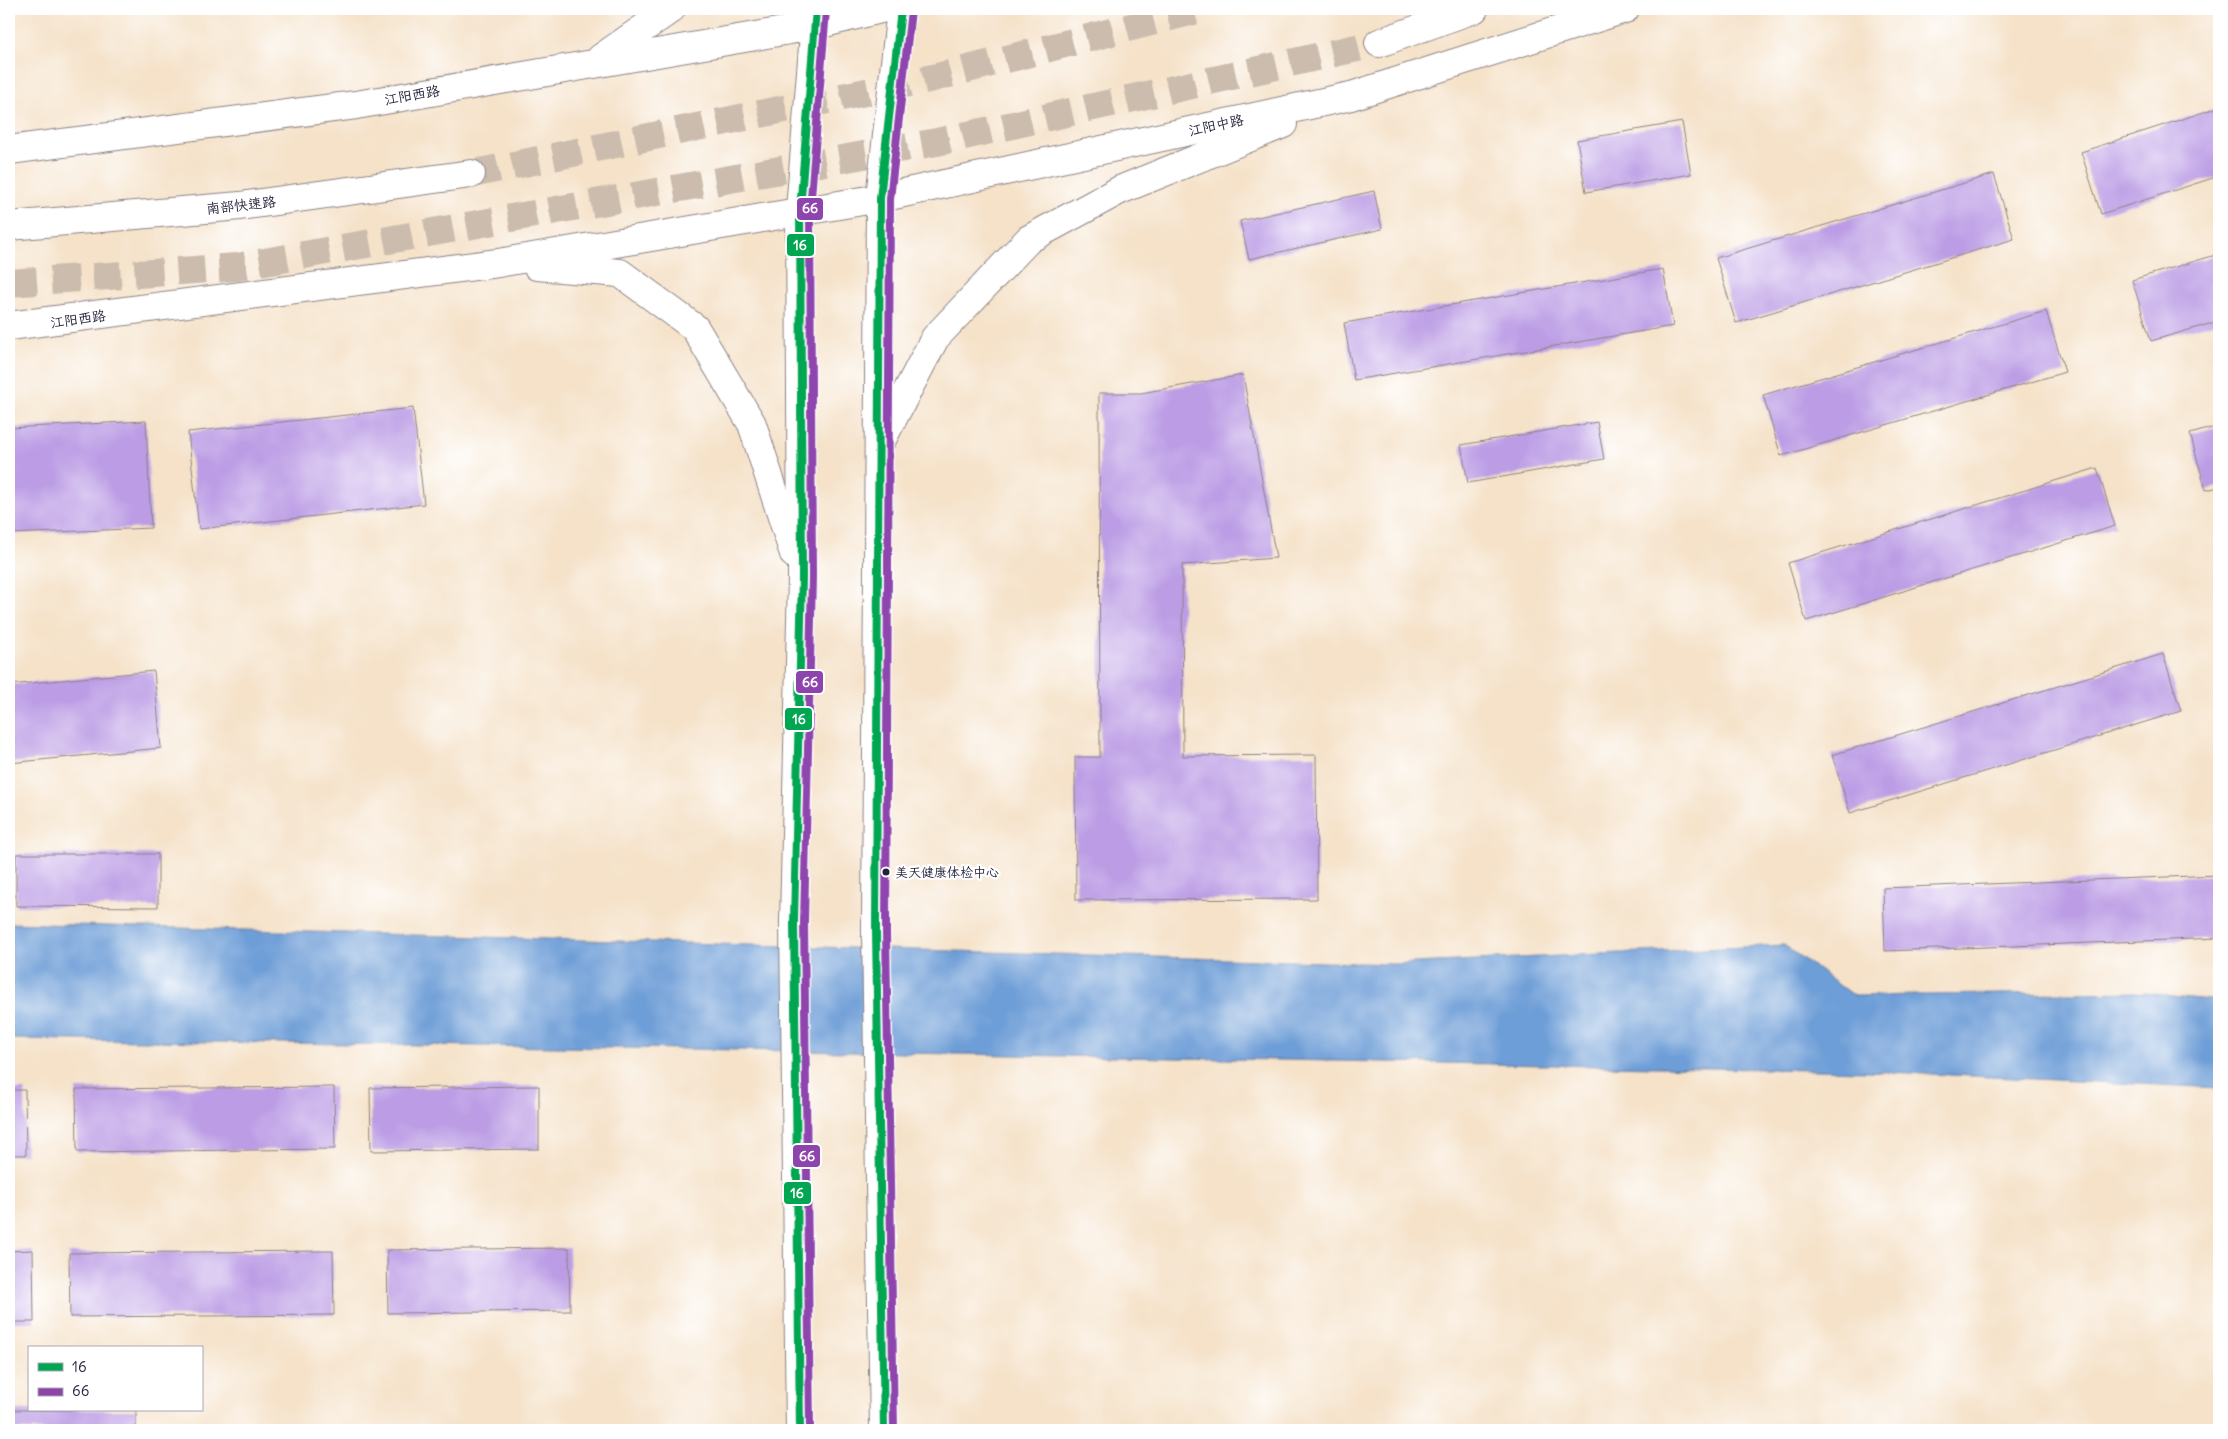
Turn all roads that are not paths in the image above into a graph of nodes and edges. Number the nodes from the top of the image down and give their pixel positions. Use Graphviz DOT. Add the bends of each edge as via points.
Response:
graph roads {
  1 [pos="671,9"];
  2 [pos="881,9"];
  3 [pos="901,9"];
  4 [pos="1474,9"];
  5 [pos="1625,9"];
  6 [pos="815,17"];
  7 [pos="1379,43"];
  8 [pos="595,62"];
  9 [pos="1351,96"];
  10 [pos="9,150"];
  11 [pos="471,174"];
  12 [pos="880,198"];
  13 [pos="800,210"];
  14 [pos="9,226"];
  15 [pos="498,263"];
  16 [pos="9,326"];
  17 [pos="879,445"];
  18 [pos="802,577"];
  19 [pos="800,1430"];
  20 [pos="884,1430"];
  1 -- 8 [label="main road"];
  2 -- 6 [label="main road"];
  3 -- 12 [label="main road"];
  4 -- 7 [label="main road"];
  5 -- 9 [label="main road, 江阳中路"];
  6 -- 8 [label="main road, 江阳西路"];
  6 -- 13 [label="main road"];
  8 -- 10 [label="main road, 江阳西路" via="356,105"];
  9 -- 12 [label="main road, 江阳中路"];
  9 -- 17 [label="main road" via="1120,190 1029,239 935,338"];
  11 -- 14 [label="main road, 南部快速路" via="240,206"];
  12 -- 13 [label="main road, 江阳中路"];
  12 -- 17 [label="main road"];
  13 -- 15 [label="main road, 江阳西路"];
  13 -- 18 [label="main road"];
  15 -- 16 [label="main road, 江阳西路"];
  15 -- 18 [label="main road" via="620,273 695,328 752,424"];
  17 -- 20 [label="main road" via="876,932"];
  18 -- 19 [label="main road" via="794,922"];
}
